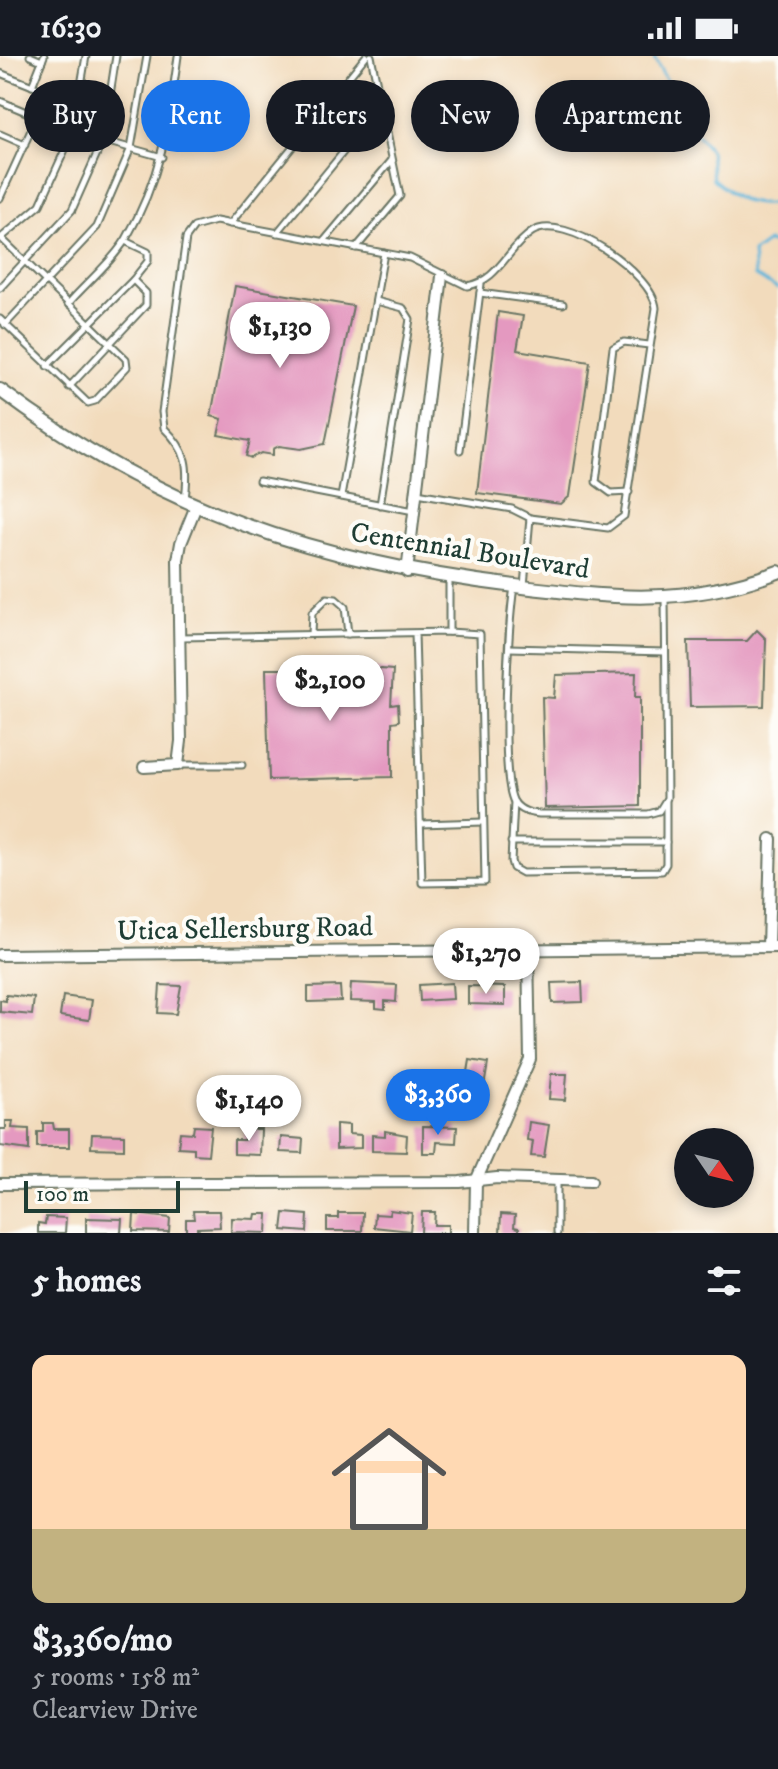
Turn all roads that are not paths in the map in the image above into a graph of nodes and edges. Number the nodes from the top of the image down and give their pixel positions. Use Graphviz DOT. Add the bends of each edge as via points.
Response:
graph roads {
  1 [pos="30,56"];
  2 [pos="86,56"];
  3 [pos="116,56"];
  4 [pos="147,56"];
  5 [pos="178,56"];
  6 [pos="368,56"];
  7 [pos="43,58"];
  8 [pos="0,73"];
  9 [pos="34,80"];
  10 [pos="82,80"];
  11 [pos="112,80"];
  12 [pos="374,80"];
  13 [pos="24,83"];
  14 [pos="0,101"];
  15 [pos="24,111"];
  16 [pos="0,134"];
  17 [pos="24,145"];
  18 [pos="125,146"];
  19 [pos="24,147"];
  20 [pos="131,148"];
  21 [pos="64,152"];
  22 [pos="98,152"];
  23 [pos="343,152"];
  24 [pos="391,152"];
  25 [pos="162,157"];
  26 [pos="392,159"];
  27 [pos="0,178"];
  28 [pos="8,182"];
  29 [pos="0,198"];
  30 [pos="230,224"];
  31 [pos="277,233"];
  32 [pos="0,238"];
  33 [pos="125,241"];
  34 [pos="324,242"];
  35 [pos="356,248"];
  36 [pos="384,253"];
  37 [pos="26,262"];
  38 [pos="442,276"];
  39 [pos="133,280"];
  40 [pos="47,283"];
  41 [pos="481,284"];
  42 [pos="0,288"];
  43 [pos="480,293"];
  44 [pos="376,301"];
  45 [pos="68,304"];
  46 [pos="563,304"];
  47 [pos="3,322"];
  48 [pos="89,324"];
  49 [pos="110,345"];
  50 [pos="649,345"];
  51 [pos="47,366"];
  52 [pos="69,387"];
  53 [pos="0,390"];
  54 [pos="460,450"];
  55 [pos="259,481"];
  56 [pos="629,492"];
  57 [pos="417,493"];
  58 [pos="341,497"];
  59 [pos="191,503"];
  60 [pos="380,505"];
  61 [pos="415,511"];
  62 [pos="530,518"];
  63 [pos="407,572"];
  64 [pos="778,572"];
  65 [pos="449,578"];
  66 [pos="519,586"];
  67 [pos="665,598"];
  68 [pos="449,632"];
  69 [pos="415,633"];
  70 [pos="311,634"];
  71 [pos="348,634"];
  72 [pos="180,637"];
  73 [pos="509,648"];
  74 [pos="665,652"];
  75 [pos="178,765"];
  76 [pos="242,765"];
  77 [pos="144,767"];
  78 [pos="666,800"];
  79 [pos="514,802"];
  80 [pos="483,822"];
  81 [pos="421,824"];
  82 [pos="771,839"];
  83 [pos="511,842"];
  84 [pos="666,842"];
  85 [pos="773,947"];
  86 [pos="528,950"];
  87 [pos="0,955"];
  88 [pos="476,1181"];
  89 [pos="557,1181"];
  90 [pos="591,1181"];
  91 [pos="0,1184"];
  92 [pos="475,1233"];
  93 [pos="557,1233"];
  1 -- 7 [label="lane"];
  2 -- 10 [label="lane"];
  3 -- 11 [label="lane"];
  4 -- 20 [label="lane"];
  5 -- 25 [label="lane"];
  6 -- 12 [label="lane"];
  6 -- 30 [label="lane"];
  7 -- 9 [label="lane"];
  8 -- 13 [label="lane"];
  14 -- 15 [label="lane"];
  16 -- 17 [label="lane"];
  18 -- 20 [label="lane"];
  19 -- 28 [label="lane"];
  20 -- 25 [label="lane"];
  20 -- 40 [label="lane" via="97,227"];
  21 -- 32 [label="lane" via="40,205"];
  22 -- 37 [label="lane" via="72,210"];
  23 -- 31 [label="lane"];
  24 -- 26 [label="lane"];
  25 -- 33 [label="lane"];
  26 -- 34 [label="lane"];
  26 -- 35 [label="lane" via="400,196"];
  27 -- 28 [label="lane"];
  28 -- 29 [label="lane"];
  30 -- 31 [label="lane"];
  30 -- 59 [label="lane" via="203,223 186,238 162,412 164,428 188,459"];
  31 -- 34 [label="lane"];
  32 -- 37 [label="lane"];
  33 -- 39 [label="lane" via="148,252 148,261"];
  33 -- 45 [label="lane"];
  34 -- 35 [label="lane"];
  35 -- 36 [label="lane"];
  36 -- 38 [label="lane" via="410,258"];
  36 -- 44 [label="lane"];
  37 -- 40 [label="lane"];
  37 -- 42 [label="lane"];
  38 -- 41 [label="lane" via="467,286"];
  38 -- 57 [label="street"];
  39 -- 48 [label="lane"];
  39 -- 49 [label="lane" via="146,293 146,305"];
  40 -- 45 [label="lane"];
  40 -- 47 [label="lane"];
  41 -- 43 [label="lane"];
  41 -- 50 [label="lane" via="532,232 551,227 586,239 619,259 655,295"];
  43 -- 46 [label="lane"];
  43 -- 54 [label="lane"];
  44 -- 58 [label="lane"];
  44 -- 60 [label="lane" via="403,308 410,319"];
  45 -- 48 [label="lane"];
  47 -- 51 [label="lane"];
  48 -- 49 [label="lane"];
  48 -- 51 [label="lane"];
  49 -- 52 [label="lane"];
  49 -- 52 [label="lane" via="126,359 127,367 95,401 88,403"];
  50 -- 56 [label="lane"];
  50 -- 56 [label="lane" via="624,342 613,348 596,482 611,493"];
  51 -- 52 [label="lane"];
  53 -- 59 [label="street, Centennial Boulevard" via="80,446"];
  55 -- 58 [label="lane"];
  56 -- 62 [label="lane" via="624,516 608,528"];
  57 -- 61 [label="street"];
  57 -- 62 [label="lane" via="512,509"];
  58 -- 60 [label="lane"];
  59 -- 63 [label="street, Centennial Boulevard" via="299,544"];
  59 -- 72 [label="street" via="178,560"];
  60 -- 61 [label="lane"];
  61 -- 63 [label="street"];
  62 -- 66 [label="lane"];
  63 -- 65 [label="street, Centennial Boulevard"];
  64 -- 67 [label="street, Centennial Boulevard" via="729,589"];
  65 -- 66 [label="street, Centennial Boulevard"];
  65 -- 68 [label="lane"];
  66 -- 67 [label="street, Centennial Boulevard"];
  66 -- 73 [label="lane"];
  67 -- 74 [label="lane"];
  68 -- 69 [label="lane"];
  68 -- 80 [label="lane" via="480,634"];
  69 -- 71 [label="lane"];
  69 -- 81 [label="lane"];
  70 -- 71 [label="lane"];
  70 -- 71 [label="lane" via="312,613 327,598 345,607"];
  70 -- 72 [label="lane"];
  72 -- 75 [label="street"];
  73 -- 74 [label="lane"];
  73 -- 79 [label="lane" via="507,747"];
  74 -- 78 [label="lane"];
  75 -- 76 [label="lane"];
  75 -- 77 [label="street"];
  78 -- 79 [label="lane" via="659,811 648,814 583,816 526,813"];
  78 -- 84 [label="lane"];
  79 -- 83 [label="lane"];
  80 -- 81 [label="lane"];
  80 -- 81 [label="lane" via="485,882 422,883"];
  82 -- 85 [label="street"];
  83 -- 84 [label="lane"];
  83 -- 84 [label="lane" via="513,868 522,873 662,871"];
  85 -- 86 [label="street, Utica Sellersburg Road"];
  86 -- 87 [label="street, Utica Sellersburg Road"];
  86 -- 88 [label="street" via="530,1059"];
  88 -- 89 [label="street"];
  88 -- 91 [label="street"];
  88 -- 92 [label="street"];
  89 -- 90 [label="street"];
  89 -- 93 [label="lane"];
}
